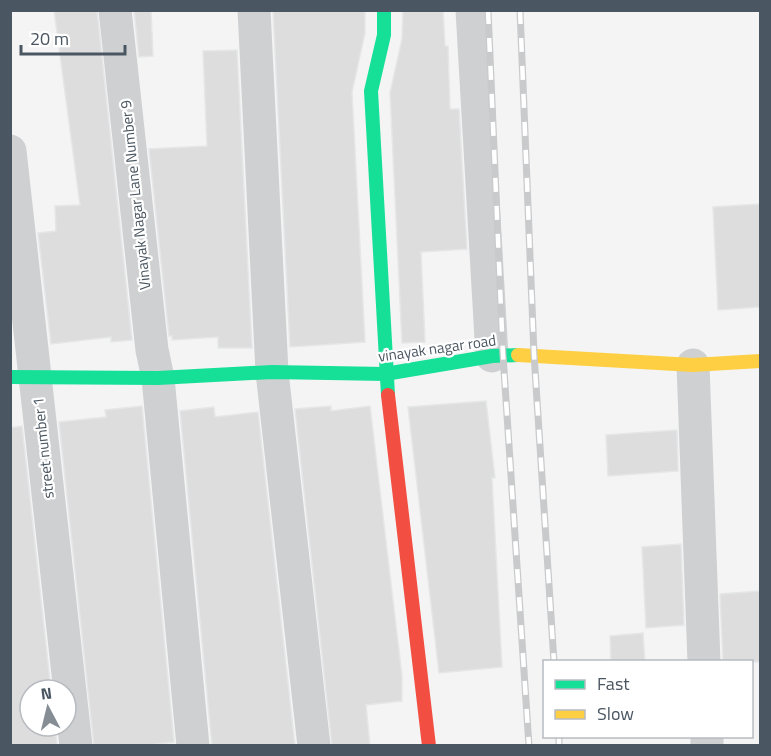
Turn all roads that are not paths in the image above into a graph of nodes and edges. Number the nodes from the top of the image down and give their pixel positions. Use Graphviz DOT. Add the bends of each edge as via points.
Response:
graph roads {
  1 [pos="115,10"];
  2 [pos="254,10"];
  3 [pos="384,10"];
  4 [pos="472,10"];
  5 [pos="10,150"];
  6 [pos="492,356"];
  7 [pos="760,361"];
  8 [pos="693,365"];
  9 [pos="272,372"];
  10 [pos="385,374"];
  11 [pos="23,377"];
  12 [pos="158,378"];
  13 [pos="704,660"];
  14 [pos="76,746"];
  15 [pos="193,746"];
  16 [pos="314,746"];
  17 [pos="429,746"];
  1 -- 12 [label="street, Vinayak Nagar Lane Number 9"];
  2 -- 9 [label="street"];
  3 -- 10 [label="street" via="384,35 371,91"];
  4 -- 6 [label="street"];
  5 -- 11 [label="street, street number 1"];
  6 -- 8 [label="street, vinayak nagar road" via="534,354"];
  6 -- 10 [label="street, vinayak nagar road"];
  7 -- 8 [label="street, vinayak nagar road"];
  8 -- 13 [label="street"];
  9 -- 10 [label="street, vinayak nagar road"];
  9 -- 12 [label="street, vinayak nagar road"];
  9 -- 16 [label="street"];
  10 -- 17 [label="street"];
  11 -- 12 [label="street, vinayak nagar road"];
  11 -- 14 [label="street, street number 1"];
  12 -- 15 [label="street, Vinayak Nagar Lane Number 9"];
}
